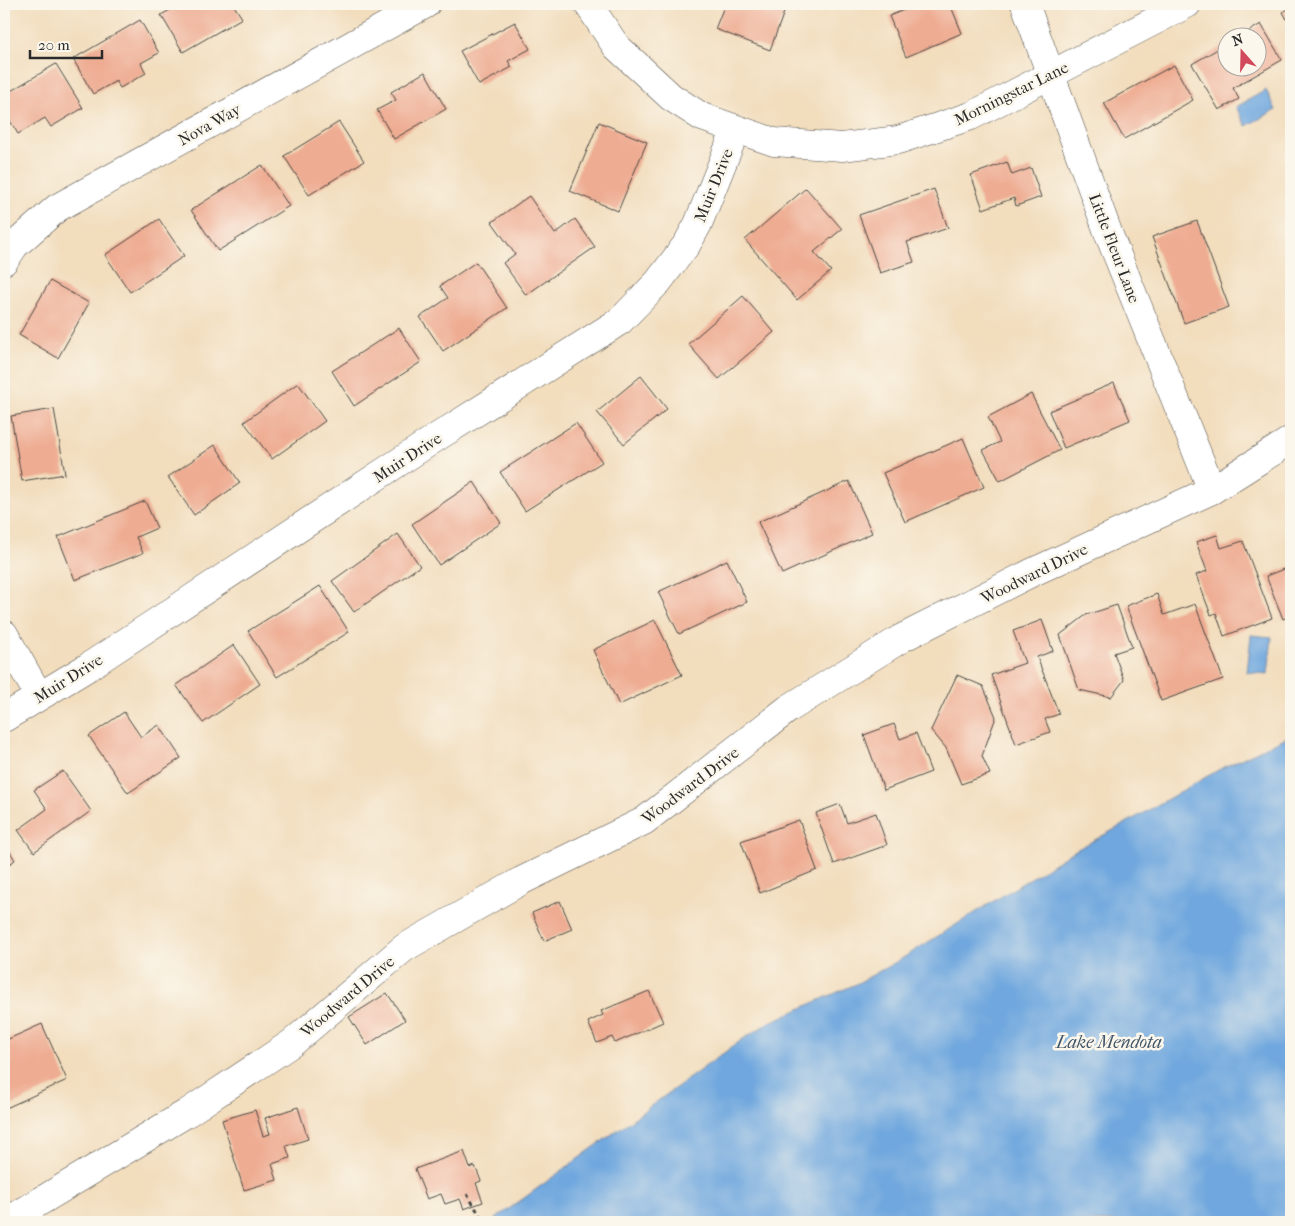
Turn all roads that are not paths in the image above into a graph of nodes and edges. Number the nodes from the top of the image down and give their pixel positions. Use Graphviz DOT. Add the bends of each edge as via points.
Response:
graph roads {
  1 [pos="426,4"];
  2 [pos="588,4"];
  3 [pos="1025,4"];
  4 [pos="1187,4"];
  5 [pos="1051,75"];
  6 [pos="736,129"];
  7 [pos="4,261"];
  8 [pos="1291,440"];
  9 [pos="1212,490"];
  10 [pos="4,634"];
  11 [pos="39,696"];
  12 [pos="4,718"];
  13 [pos="6,1222"];
  1 -- 7 [label="street, Nova Way" via="57,208 15,245"];
  2 -- 6 [label="street, Morningstar Lane" via="616,46 671,97 702,118"];
  3 -- 5 [label="street, Little Fleur Lane"];
  4 -- 5 [label="street, Morningstar Lane"];
  5 -- 6 [label="street, Morningstar Lane" via="971,116 898,140 842,147 774,142"];
  5 -- 9 [label="street, Little Fleur Lane" via="1108,235"];
  6 -- 11 [label="street, Muir Drive" via="698,224 686,244 658,282 620,321"];
  8 -- 9 [label="street, Woodward Drive"];
  9 -- 13 [label="street, Woodward Drive" via="1031,573 902,638 788,710 644,821 521,881 404,948 292,1043 187,1113"];
  10 -- 11 [label="street"];
  11 -- 12 [label="street, Muir Drive"];
}
